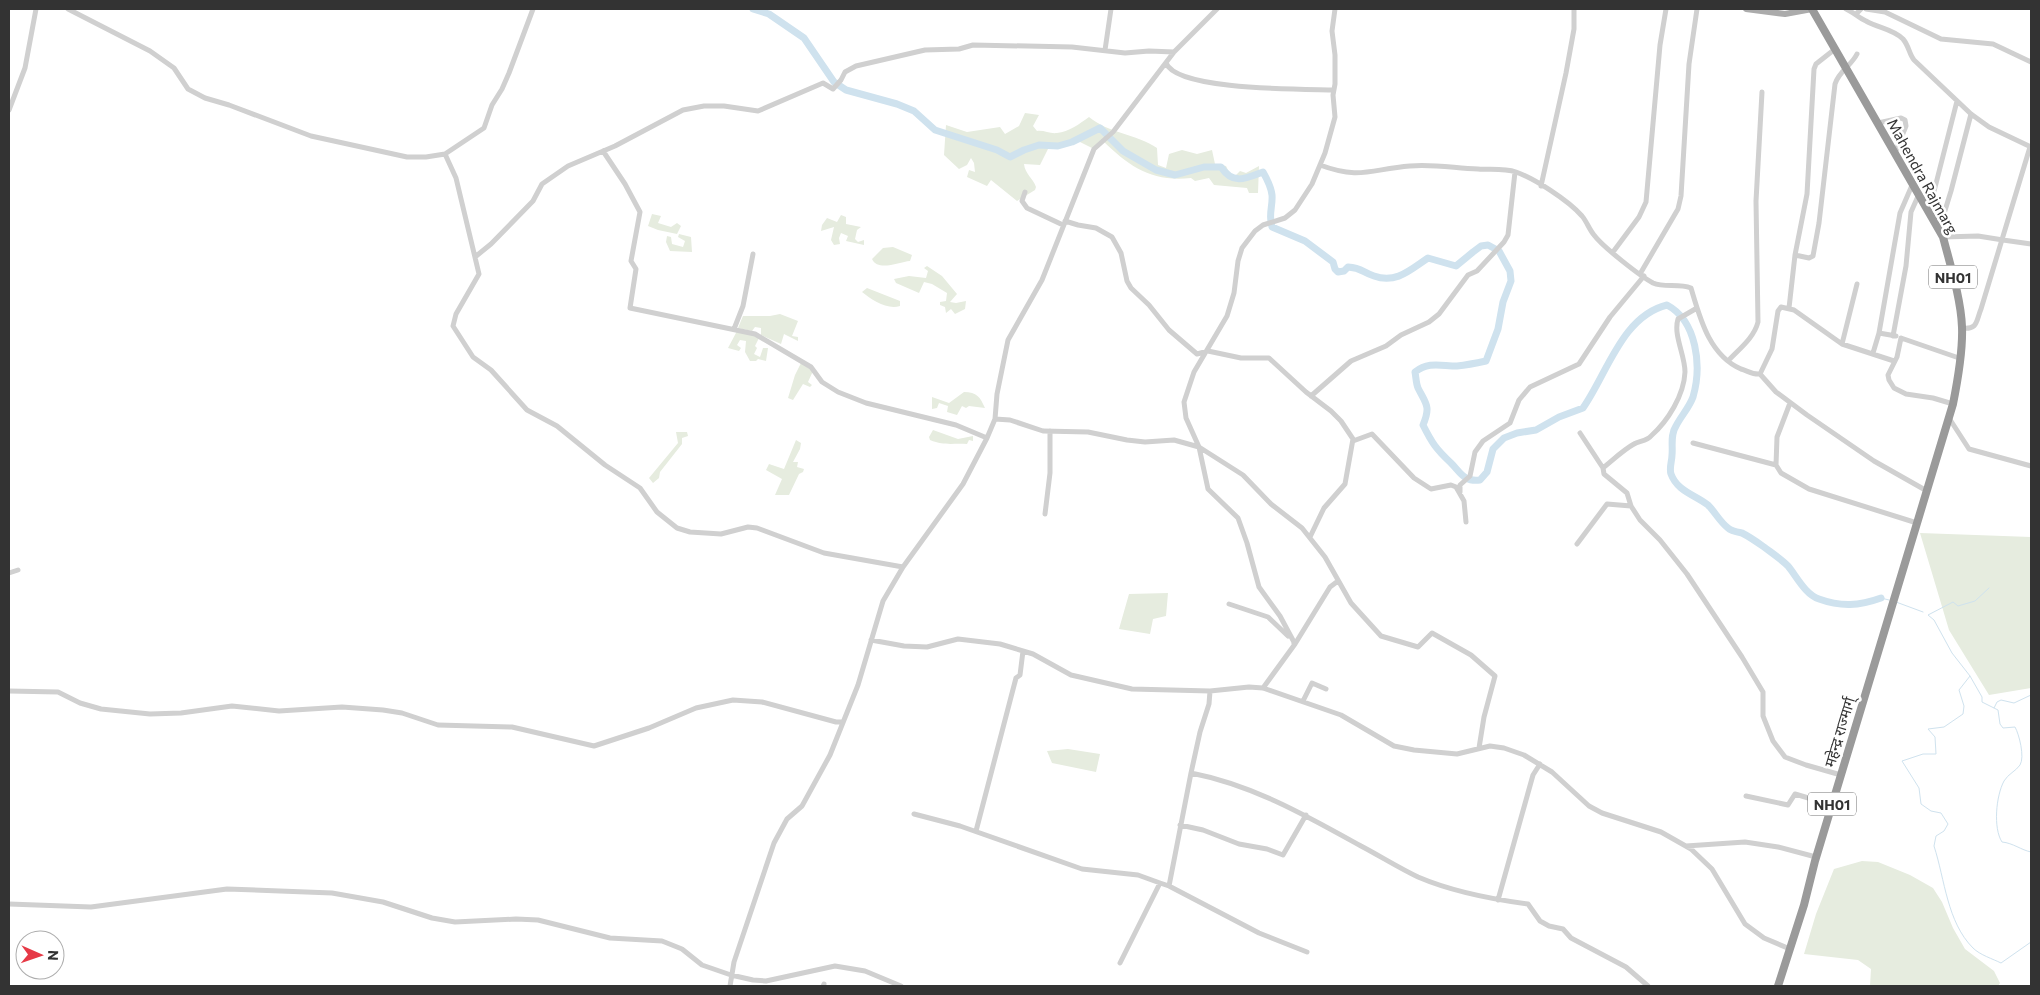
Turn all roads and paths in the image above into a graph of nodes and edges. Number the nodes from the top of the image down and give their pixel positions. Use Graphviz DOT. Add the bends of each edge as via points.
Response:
graph roads {
  1 [pos="36,9"];
  2 [pos="68,9"];
  3 [pos="533,9"];
  4 [pos="1111,9"];
  5 [pos="1217,9"];
  6 [pos="1334,9"];
  7 [pos="1574,9"];
  8 [pos="1666,9"];
  9 [pos="1697,9"];
  10 [pos="1746,9"];
  11 [pos="1812,9"];
  12 [pos="1846,9"];
  13 [pos="1861,9"];
  14 [pos="1866,9"];
  15 [pos="1856,14"];
  16 [pos="1836,49"];
  17 [pos="1105,50"];
  18 [pos="1174,52"];
  19 [pos="1857,54"];
  20 [pos="2031,62"];
  21 [pos="1166,63"];
  22 [pos="1846,67"];
  23 [pos="1334,90"];
  24 [pos="1762,92"];
  25 [pos="1957,101"];
  26 [pos="9,110"];
  27 [pos="1971,114"];
  28 [pos="1878,123"];
  29 [pos="2031,147"];
  30 [pos="603,151"];
  31 [pos="1895,153"];
  32 [pos="445,154"];
  33 [pos="1320,165"];
  34 [pos="1515,172"];
  35 [pos="1913,183"];
  36 [pos="1541,186"];
  37 [pos="1025,192"];
  38 [pos="1919,193"];
  39 [pos="1929,211"];
  40 [pos="1064,223"];
  41 [pos="1941,233"];
  42 [pos="2003,240"];
  43 [pos="2031,244"];
  44 [pos="1613,252"];
  45 [pos="753,254"];
  46 [pos="1795,255"];
  47 [pos="475,257"];
  48 [pos="1642,275"];
  49 [pos="1857,284"];
  50 [pos="1697,308"];
  51 [pos="1789,308"];
  52 [pos="1962,328"];
  53 [pos="734,329"];
  54 [pos="1879,333"];
  55 [pos="1893,336"];
  56 [pos="1901,338"];
  57 [pos="1842,344"];
  58 [pos="1203,353"];
  59 [pos="1873,353"];
  60 [pos="1960,358"];
  61 [pos="1728,361"];
  62 [pos="1894,361"];
  63 [pos="1760,374"];
  64 [pos="1311,396"];
  65 [pos="1790,403"];
  66 [pos="1953,404"];
  67 [pos="1949,418"];
  68 [pos="995,419"];
  69 [pos="1050,431"];
  70 [pos="1580,433"];
  71 [pos="987,438"];
  72 [pos="1354,441"];
  73 [pos="1693,443"];
  74 [pos="1199,447"];
  75 [pos="1776,465"];
  76 [pos="2031,466"];
  77 [pos="1603,468"];
  78 [pos="1926,491"];
  79 [pos="1460,492"];
  80 [pos="1631,506"];
  81 [pos="1044,514"];
  82 [pos="1466,522"];
  83 [pos="1917,522"];
  84 [pos="1310,537"];
  85 [pos="1577,544"];
  86 [pos="903,566"];
  87 [pos="18,570"];
  88 [pos="9,573"];
  89 [pos="1901,573"];
  90 [pos="1338,580"];
  91 [pos="1229,604"];
  92 [pos="871,640"];
  93 [pos="1295,644"];
  94 [pos="1023,651"];
  95 [pos="1263,688"];
  96 [pos="1326,690"];
  97 [pos="9,691"];
  98 [pos="1210,691"];
  99 [pos="1303,701"];
  100 [pos="842,722"];
  101 [pos="1479,748"];
  102 [pos="1540,764"];
  103 [pos="1191,773"];
  104 [pos="1841,774"];
  105 [pos="1746,796"];
  106 [pos="1832,805"];
  107 [pos="914,814"];
  108 [pos="1306,815"];
  109 [pos="1180,825"];
  110 [pos="976,831"];
  111 [pos="1685,846"];
  112 [pos="1816,857"];
  113 [pos="1160,883"];
  114 [pos="1169,886"];
  115 [pos="1498,900"];
  116 [pos="9,904"];
  117 [pos="1790,949"];
  118 [pos="1307,952"];
  119 [pos="1120,963"];
  120 [pos="730,975"];
  121 [pos="730,986"];
  122 [pos="901,986"];
  123 [pos="1648,986"];
  124 [pos="1778,986"];
  1 -- 26 [label="street" via="25,68"];
  2 -- 32 [label="street" via="150,51 174,68 188,89 205,98 311,136 407,157"];
  3 -- 32 [label="street" via="484,128"];
  4 -- 17 [label="street"];
  5 -- 18 [label="street"];
  6 -- 23 [label="street"];
  7 -- 36 [label="street" via="1566,73"];
  8 -- 44 [label="street" via="1646,202"];
  9 -- 48 [label="street" via="1687,80 1681,196 1678,209"];
  10 -- 11 [label="main road" via="1785,14"];
  11 -- 16 [label="highway, Mahendra Rajmarg / NH01"];
  12 -- 15 [label="street"];
  13 -- 15 [label="street"];
  14 -- 20 [label="street" via="1885,12 1941,39 1993,44"];
  15 -- 25 [label="street" via="1901,37 1911,56"];
  16 -- 22 [label="highway, Mahendra Rajmarg / NH01"];
  16 -- 46 [label="street" via="1814,69 1806,194"];
  17 -- 18 [label="street"];
  17 -- 30 [label="street" via="1028,44 925,50 856,66 845,72 833,89 823,83 758,111 724,106 683,110"];
  18 -- 21 [label="street"];
  19 -- 22 [label="street"];
  21 -- 23 [label="street" via="1173,72 1212,83"];
  21 -- 40 [label="street" via="1113,132 1094,149"];
  22 -- 28 [label="highway, Mahendra Rajmarg / NH01"];
  22 -- 46 [label="street" via="1836,84 1813,256"];
  23 -- 33 [label="street" via="1335,117"];
  24 -- 61 [label="street" via="1756,201 1758,322 1751,337"];
  25 -- 27 [label="street"];
  25 -- 39 [label="street"];
  27 -- 29 [label="street" via="1989,127"];
  27 -- 41 [label="street"];
  28 -- 31 [label="highway, Mahendra Rajmarg / NH01"];
  28 -- 31 [label="street" via="1901,118 1906,120"];
  29 -- 42 [label="street"];
  30 -- 47 [label="street" via="568,166 542,184 532,201"];
  30 -- 53 [label="street" via="640,212 631,261 636,270 630,308"];
  31 -- 35 [label="highway, Mahendra Rajmarg / NH01"];
  32 -- 47 [label="street" via="456,178"];
  33 -- 34 [label="street" via="1356,174 1437,164"];
  33 -- 58 [label="street" via="1303,199 1285,218 1255,231 1242,248 1227,316"];
  34 -- 36 [label="street"];
  34 -- 64 [label="street" via="1508,235 1476,271 1468,274 1438,314 1386,346 1351,361"];
  35 -- 38 [label="highway, Mahendra Rajmarg / NH01"];
  35 -- 54 [label="street" via="1900,213"];
  36 -- 44 [label="street" via="1582,216 1594,236"];
  37 -- 40 [label="street" via="1022,201 1027,208"];
  38 -- 39 [label="highway, Mahendra Rajmarg / NH01"];
  38 -- 55 [label="street" via="1911,212 1906,266"];
  39 -- 41 [label="highway, Mahendra Rajmarg / NH01"];
  40 -- 58 [label="street" via="1096,228 1112,237 1121,253 1131,288 1169,330 1197,354"];
  40 -- 68 [label="street" via="1042,280 1008,340"];
  41 -- 42 [label="street"];
  41 -- 52 [label="highway, Mahendra Rajmarg / NH01" via="1952,270"];
  42 -- 43 [label="street"];
  42 -- 52 [label="street" via="1974,327 1970,330"];
  44 -- 48 [label="street"];
  45 -- 53 [label="street" via="743,306"];
  46 -- 51 [label="street"];
  47 -- 86 [label="street" via="479,274 456,314 453,326 473,357 491,370 527,410 557,426 605,465 640,488 656,512 677,528 721,534 757,528 824,552"];
  48 -- 50 [label="street" via="1655,283 1691,288"];
  48 -- 79 [label="street" via="1579,364 1530,388 1519,400 1510,423 1483,441 1475,452 1470,476 1460,486"];
  49 -- 57 [label="street"];
  50 -- 61 [label="street" via="1715,348"];
  50 -- 77 [label="street" via="1678,319 1676,324 1685,373 1674,407 1650,438 1633,444"];
  51 -- 57 [label="street"];
  51 -- 63 [label="street" via="1779,308 1772,349"];
  52 -- 60 [label="highway, Mahendra Rajmarg / NH01"];
  53 -- 71 [label="street" via="755,334 811,367 822,382 838,392 866,403 956,425"];
  54 -- 55 [label="street"];
  54 -- 59 [label="street"];
  55 -- 56 [label="street"];
  56 -- 60 [label="street"];
  56 -- 62 [label="street"];
  57 -- 59 [label="street"];
  58 -- 64 [label="street" via="1269,358"];
  58 -- 74 [label="street" via="1184,402 1186,418"];
  59 -- 62 [label="street"];
  60 -- 66 [label="highway, Mahendra Rajmarg / NH01"];
  61 -- 63 [label="street"];
  62 -- 66 [label="street" via="1888,375 1894,388 1906,394"];
  63 -- 65 [label="street"];
  64 -- 72 [label="street" via="1341,421"];
  65 -- 75 [label="street" via="1777,438"];
  65 -- 78 [label="street"];
  66 -- 67 [label="highway, Mahendra Rajmarg / NH01"];
  67 -- 76 [label="street" via="1969,449"];
  67 -- 78 [label="highway, Mahendra Rajmarg / NH01"];
  68 -- 69 [label="street"];
  68 -- 71 [label="street"];
  69 -- 74 [label="street" via="1088,432 1144,442 1174,440"];
  69 -- 81 [label="street" via="1050,473"];
  70 -- 77 [label="street"];
  71 -- 86 [label="street" via="963,484"];
  72 -- 79 [label="street" via="1372,434 1418,481 1431,489 1451,485"];
  72 -- 84 [label="street" via="1345,484 1324,508"];
  73 -- 75 [label="street"];
  74 -- 84 [label="street" via="1243,475"];
  74 -- 93 [label="street" via="1208,490 1238,518 1259,587"];
  75 -- 83 [label="street" via="1785,476 1809,489"];
  77 -- 80 [label="street" via="1604,474 1628,493"];
  78 -- 83 [label="highway, Mahendra Rajmarg / NH01"];
  79 -- 82 [label="street"];
  80 -- 85 [label="street" via="1607,504"];
  80 -- 104 [label="street" via="1687,574 1763,692 1763,716 1773,741 1785,757"];
  83 -- 89 [label="highway, Mahendra Rajmarg / NH01"];
  84 -- 90 [label="street"];
  86 -- 92 [label="street" via="884,601"];
  87 -- 88 [label="street"];
  89 -- 104 [label="highway, महेन्द्र राज्मार्ग् / NH01"];
  90 -- 93 [label="street" via="1330,587"];
  90 -- 101 [label="street" via="1351,603 1381,636 1418,647 1432,633 1471,655 1495,676"];
  91 -- 93 [label="street" via="1268,616"];
  92 -- 94 [label="street" via="927,647 973,640"];
  92 -- 100 [label="street" via="858,685"];
  93 -- 95 [label="street"];
  94 -- 98 [label="street" via="1071,675 1102,684 1132,689"];
  94 -- 110 [label="street" via="1020,675 1016,678"];
  95 -- 98 [label="street" via="1249,686"];
  95 -- 99 [label="street"];
  96 -- 99 [label="street" via="1312,683"];
  97 -- 100 [label="street" via="58,692 101,709 150,714 232,706 279,711 342,707 383,710 438,725 512,727 594,746 696,708 733,700 762,702"];
  98 -- 103 [label="street"];
  99 -- 101 [label="street" via="1341,715 1394,746 1457,754"];
  100 -- 120 [label="street" via="813,789 802,806 787,819 774,843"];
  101 -- 102 [label="street" via="1504,748"];
  102 -- 111 [label="street" via="1588,806 1661,832"];
  102 -- 115 [label="street"];
  103 -- 108 [label="street" via="1248,788"];
  103 -- 109 [label="street"];
  104 -- 106 [label="highway, महेन्द्र राज्मार्ग् / NH01"];
  105 -- 106 [label="street" via="1788,805 1795,794 1806,795"];
  106 -- 112 [label="highway, महेन्द्र राज्मार्ग् / NH01"];
  107 -- 110 [label="street"];
  108 -- 109 [label="street" via="1283,856"];
  108 -- 115 [label="street" via="1417,876 1478,897"];
  109 -- 114 [label="street"];
  110 -- 113 [label="street" via="1082,869 1138,875"];
  111 -- 112 [label="street" via="1745,842"];
  111 -- 117 [label="street" via="1712,869 1745,924 1764,938"];
  112 -- 117 [label="highway, महेन्द्र राज्मार्ग् / NH01"];
  113 -- 114 [label="street"];
  113 -- 119 [label="street"];
  114 -- 118 [label="street" via="1259,933"];
  115 -- 123 [label="street" via="1528,904 1540,921 1563,929 1571,938 1626,967"];
  116 -- 120 [label="street" via="91,907 227,889 332,894 383,902 454,922 538,920 610,938 662,942 682,949 702,965"];
  117 -- 124 [label="highway, महेन्द्र राज्मार्ग् / NH01"];
  120 -- 121 [label="street"];
  120 -- 122 [label="street" via="766,981 835,966 865,971"];
}
